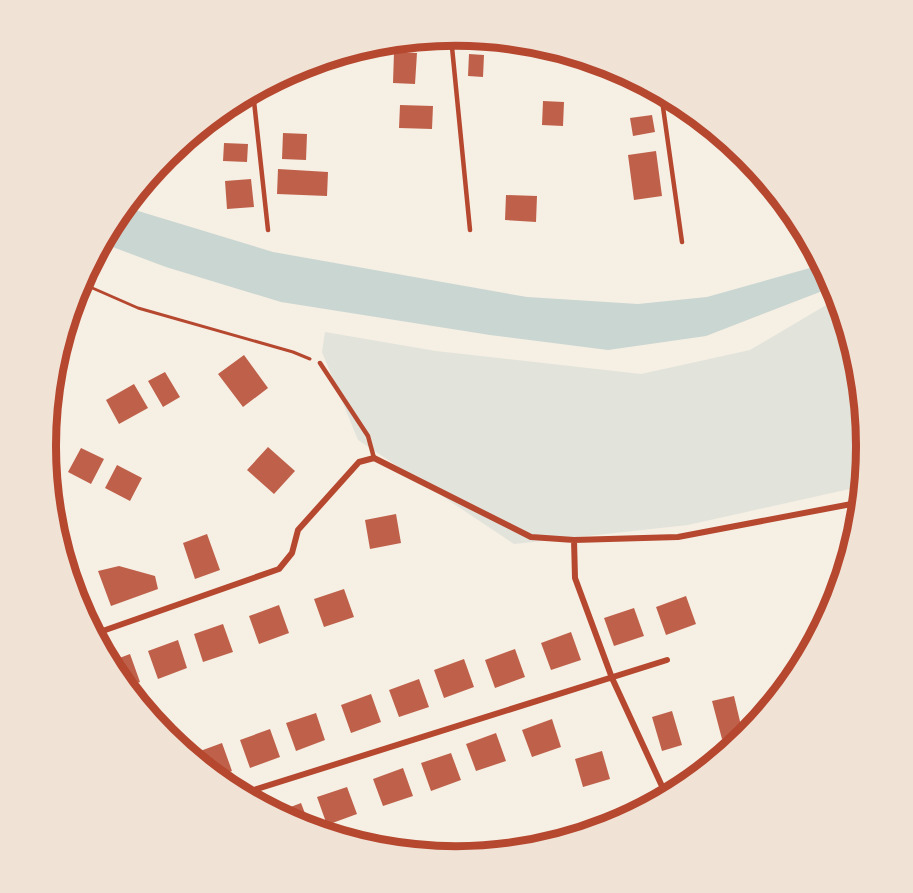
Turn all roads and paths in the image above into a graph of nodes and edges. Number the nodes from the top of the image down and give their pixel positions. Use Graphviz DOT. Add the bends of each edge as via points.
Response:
graph roads {
  1 [pos="452,46"];
  2 [pos="254,102"];
  3 [pos="663,104"];
  4 [pos="268,230"];
  5 [pos="470,230"];
  6 [pos="682,242"];
  7 [pos="90,286"];
  8 [pos="320,363"];
  9 [pos="374,458"];
  10 [pos="852,504"];
  11 [pos="574,540"];
  12 [pos="102,631"];
  13 [pos="667,660"];
  14 [pos="612,678"];
  15 [pos="663,789"];
  16 [pos="252,791"];
  1 -- 5 [label="lane"];
  2 -- 4 [label="lane"];
  3 -- 6 [label="lane"];
  7 -- 8 [label="path" via="138,308 294,352"];
  8 -- 9 [label="lane" via="368,436"];
  9 -- 11 [label="street" via="531,537"];
  9 -- 12 [label="street" via="359,462 298,530 291,553 279,569"];
  10 -- 11 [label="street" via="678,537"];
  11 -- 14 [label="street" via="575,578"];
  13 -- 14 [label="street"];
  14 -- 15 [label="street"];
  14 -- 16 [label="street"];
}
